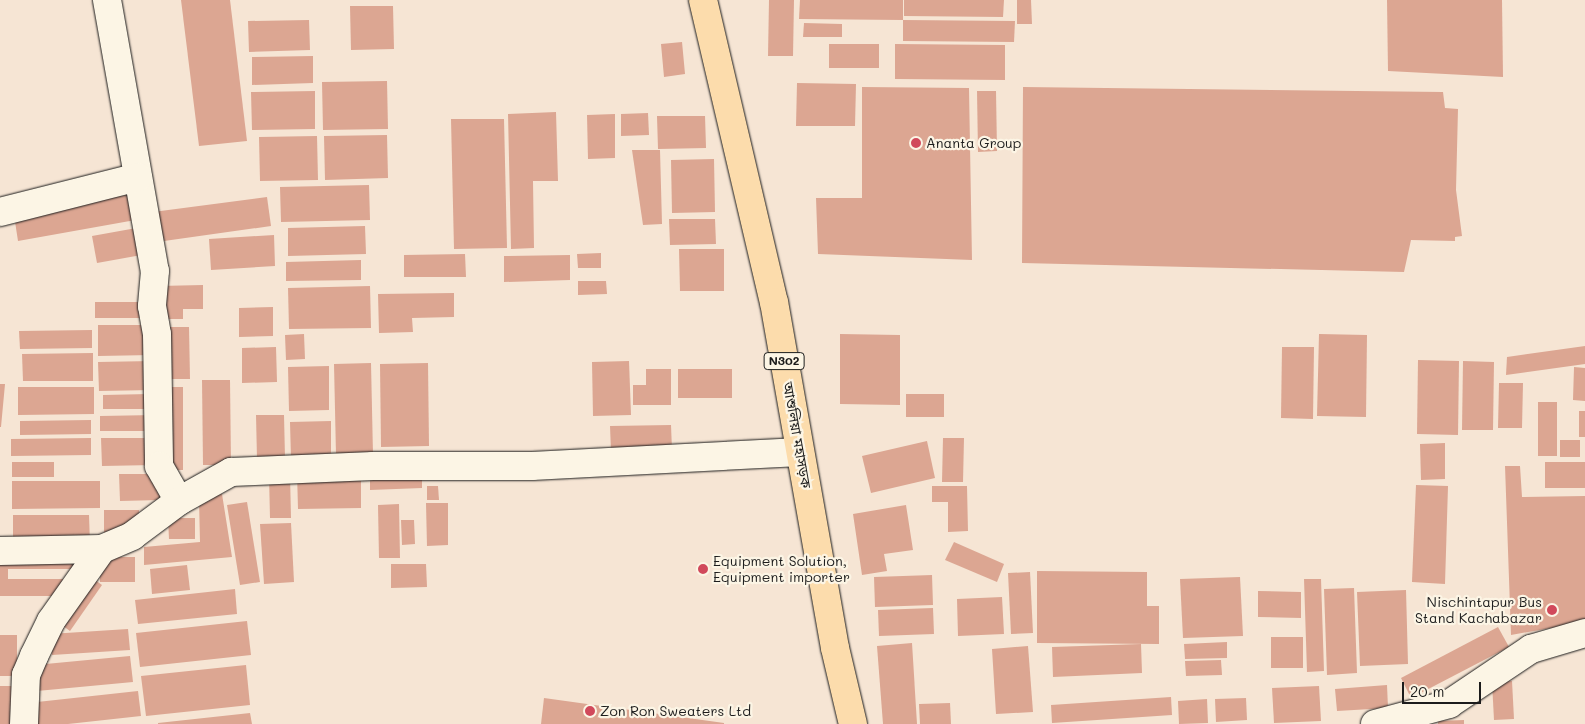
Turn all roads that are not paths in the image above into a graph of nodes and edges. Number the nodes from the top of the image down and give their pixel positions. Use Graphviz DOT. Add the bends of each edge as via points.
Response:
graph roads {
  1 [pos="107,0"];
  2 [pos="704,0"];
  3 [pos="138,178"];
  4 [pos="0,212"];
  5 [pos="800,452"];
  6 [pos="178,501"];
  7 [pos="102,549"];
  8 [pos="0,551"];
  9 [pos="1585,633"];
  10 [pos="24,724"];
  11 [pos="853,724"];
  12 [pos="1375,724"];
  1 -- 3 [label="street"];
  2 -- 5 [label="highway, আশুলিয়া মহাসড়ক / N302" via="774,302"];
  3 -- 4 [label="street"];
  3 -- 6 [label="street" via="155,271 152,306 157,334 159,466"];
  5 -- 6 [label="street" via="532,466 373,466 232,472"];
  5 -- 11 [label="highway, আশুলিয়া মহাসড়ক / N302" via="835,648"];
  6 -- 7 [label="street" via="132,536"];
  7 -- 8 [label="street"];
  7 -- 10 [label="street" via="51,621 34,656 26,675"];
  9 -- 12 [label="street" via="1531,649 1449,704"];
}
